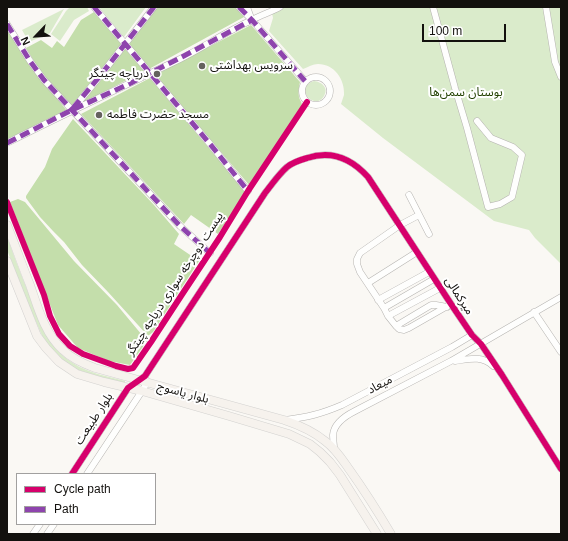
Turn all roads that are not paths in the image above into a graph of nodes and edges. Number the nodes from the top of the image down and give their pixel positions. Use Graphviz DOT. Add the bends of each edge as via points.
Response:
graph roads {
  1 [pos="94,7"];
  2 [pos="154,7"];
  3 [pos="239,7"];
  4 [pos="247,7"];
  5 [pos="280,7"];
  6 [pos="433,7"];
  7 [pos="546,7"];
  8 [pos="252,20"];
  9 [pos="7,24"];
  10 [pos="125,43"];
  11 [pos="150,73"];
  12 [pos="561,78"];
  13 [pos="305,81"];
  14 [pos="72,110"];
  15 [pos="477,121"];
  16 [pos="7,143"];
  17 [pos="248,191"];
  18 [pos="409,195"];
  19 [pos="419,215"];
  20 [pos="7,225"];
  21 [pos="400,225"];
  22 [pos="429,234"];
  23 [pos="210,252"];
  24 [pos="417,252"];
  25 [pos="7,261"];
  26 [pos="429,272"];
  27 [pos="434,279"];
  28 [pos="368,283"];
  29 [pos="440,288"];
  30 [pos="561,297"];
  31 [pos="378,300"];
  32 [pos="449,305"];
  33 [pos="384,308"];
  34 [pos="534,312"];
  35 [pos="388,316"];
  36 [pos="396,326"];
  37 [pos="472,335"];
  38 [pos="481,344"];
  39 [pos="452,347"];
  40 [pos="561,352"];
  41 [pos="451,361"];
  42 [pos="502,375"];
  43 [pos="143,380"];
  44 [pos="128,388"];
  45 [pos="142,391"];
  46 [pos="284,420"];
  47 [pos="334,448"];
  48 [pos="561,468"];
  49 [pos="73,473"];
  50 [pos="88,473"];
  51 [pos="39,525"];
  52 [pos="53,525"];
  53 [pos="375,532"];
  54 [pos="33,534"];
  55 [pos="47,534"];
  56 [pos="391,534"];
  1 -- 10 [label="street"];
  2 -- 10 [label="street"];
  3 -- 8 [label="street"];
  4 -- 8 [label="street"];
  5 -- 8 [label="street"];
  6 -- 15 [label="street" via="488,207 512,197 522,155 513,147 491,138"];
  7 -- 12 [label="street" via="555,62"];
  8 -- 11 [label="street"];
  8 -- 13 [label="street"];
  9 -- 14 [label="street" via="44,80"];
  10 -- 11 [label="street"];
  10 -- 14 [label="street"];
  11 -- 14 [label="street"];
  11 -- 17 [label="street"];
  13 -- 13 [label="street" via="313,77 326,81 330,94 325,102 317,105 307,102 302,95"];
  14 -- 16 [label="street"];
  14 -- 23 [label="street" via="180,226"];
  18 -- 19 [label="street"];
  19 -- 21 [label="street"];
  19 -- 22 [label="street"];
  20 -- 43 [label="main road, بلوار یاسوج" via="42,320 57,344 86,365"];
  21 -- 24 [label="street, میرکمالی"];
  21 -- 28 [label="street" via="360,253 357,264"];
  21 -- 43 [label="street, میرکمالی" via="368,177 351,162 339,156 324,154 288,165 265,193"];
  24 -- 26 [label="street, میرکمالی"];
  24 -- 28 [label="street"];
  25 -- 44 [label="main road, بلوار یاسوج" via="37,336 59,362 77,374"];
  26 -- 27 [label="street, میرکمالی"];
  26 -- 31 [label="street"];
  27 -- 29 [label="street, میرکمالی"];
  27 -- 33 [label="street"];
  28 -- 31 [label="street"];
  29 -- 32 [label="street, میرکمالی"];
  29 -- 35 [label="street"];
  30 -- 34 [label="street, میعاد"];
  31 -- 33 [label="street"];
  32 -- 36 [label="street" via="431,305"];
  32 -- 36 [label="street" via="410,328 404,330"];
  32 -- 37 [label="street, میرکمالی"];
  33 -- 35 [label="street"];
  34 -- 38 [label="street, میعاد"];
  34 -- 40 [label="street"];
  35 -- 36 [label="street"];
  37 -- 38 [label="street, میرکمالی"];
  37 -- 39 [label="street, میعاد"];
  38 -- 41 [label="street, میعاد"];
  38 -- 42 [label="street, میرکمالی"];
  39 -- 41 [label="street" via="458,353"];
  39 -- 46 [label="street, میعاد" via="342,405 317,415"];
  41 -- 42 [label="street" via="483,359"];
  41 -- 47 [label="street, میعاد" via="345,417 335,428"];
  42 -- 48 [label="street, میرکمالی"];
  43 -- 44 [label="street, بلوار طبیعت"];
  43 -- 45 [label="street, بلوار طبیعت"];
  43 -- 46 [label="main road, بلوار یاسوج"];
  44 -- 45 [label="main road, بلوار یاسوج"];
  44 -- 49 [label="street, بلوار طبیعت"];
  45 -- 50 [label="street, بلوار طبیعت"];
  45 -- 53 [label="main road, بلوار یاسوج" via="289,434 310,444 340,475"];
  46 -- 47 [label="main road, بلوار یاسوج" via="316,434"];
  47 -- 56 [label="main road, بلوار یاسوج"];
  51 -- 54 [label="street"];
  52 -- 55 [label="street"];
}
